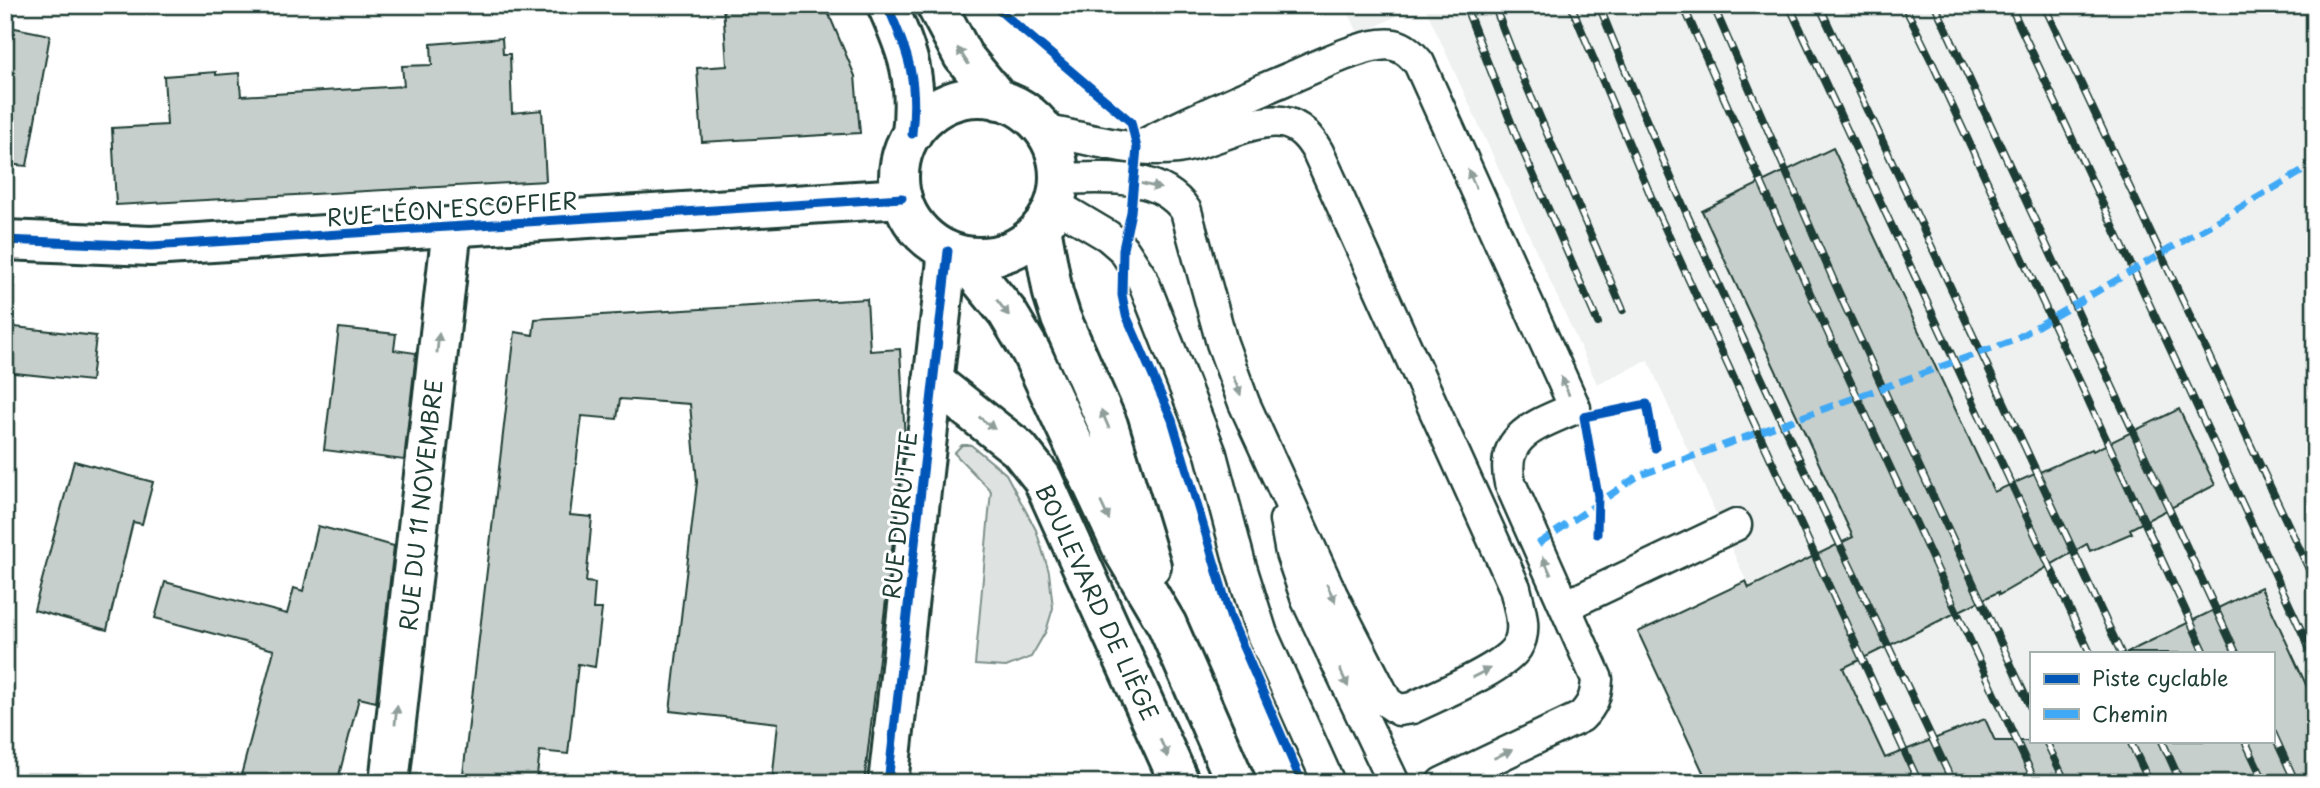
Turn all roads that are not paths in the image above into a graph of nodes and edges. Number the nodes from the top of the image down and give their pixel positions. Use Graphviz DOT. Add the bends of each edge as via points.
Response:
graph roads {
  1 [pos="887,5"];
  2 [pos="936,5"];
  3 [pos="999,100"];
  4 [pos="1043,130"];
  5 [pos="912,134"];
  6 [pos="1138,148"];
  7 [pos="902,198"];
  8 [pos="1051,203"];
  9 [pos="452,228"];
  10 [pos="5,240"];
  11 [pos="954,253"];
  12 [pos="933,381"];
  13 [pos="1277,475"];
  14 [pos="1737,525"];
  15 [pos="1564,606"];
  16 [pos="1167,625"];
  17 [pos="389,783"];
  18 [pos="888,783"];
  19 [pos="1180,783"];
  20 [pos="1236,783"];
  21 [pos="1329,783"];
  22 [pos="1394,783"];
  23 [pos="1442,783"];
  1 -- 5 [label="street" via="912,71"];
  3 -- 2 [label="street, one-way" via="963,56"];
  3 -- 4 [label="street" via="1024,111"];
  3 -- 5 [label="street" via="977,97 945,106"];
  4 -- 6 [label="lane"];
  4 -- 8 [label="street" via="1055,153"];
  5 -- 7 [label="street" via="901,159"];
  13 -- 6 [label="lane, one-way" via="1387,702 1399,710 1412,708 1499,664 1517,647 1523,623 1515,588 1310,137 1297,127 1267,122 1203,143"];
  15 -- 6 [label="lane, one-way" via="1507,467 1517,441 1575,408 1419,63 1407,50 1393,44 1376,45 1328,62"];
  7 -- 9 [label="street, RUE LÉON ESCOFFIER"];
  7 -- 11 [label="street" via="924,236"];
  8 -- 11 [label="street" via="1025,242 1005,253 983,257"];
  8 -- 13 [label="lane, one-way" via="1124,180 1162,188 1177,198 1191,225 1232,374"];
  16 -- 8 [label="street, BOULEVARD DE LIÈGE, one-way" via="1119,458 1057,306"];
  8 -- 21 [label="lane" via="1124,249 1142,278 1211,454 1262,634"];
  9 -- 10 [label="street, RUE LÉON ESCOFFIER" via="151,246"];
  17 -- 9 [label="street, RUE DU 11 NOVEMBRE, one-way"];
  11 -- 12 [label="street, RUE DURUTTE"];
  11 -- 16 [label="street, BOULEVARD DE LIÈGE, one-way" via="1020,332 1124,552"];
  12 -- 18 [label="street, RUE DURUTTE"];
  12 -- 19 [label="street, BOULEVARD DE LIÈGE, one-way" via="1019,449 1042,478"];
  13 -- 22 [label="lane, one-way" via="1298,578"];
  14 -- 15 [label="lane"];
  23 -- 15 [label="lane, one-way" via="1581,717 1591,708 1597,679"];
  16 -- 20 [label="street, BOULEVARD DE LIÈGE"];
}
